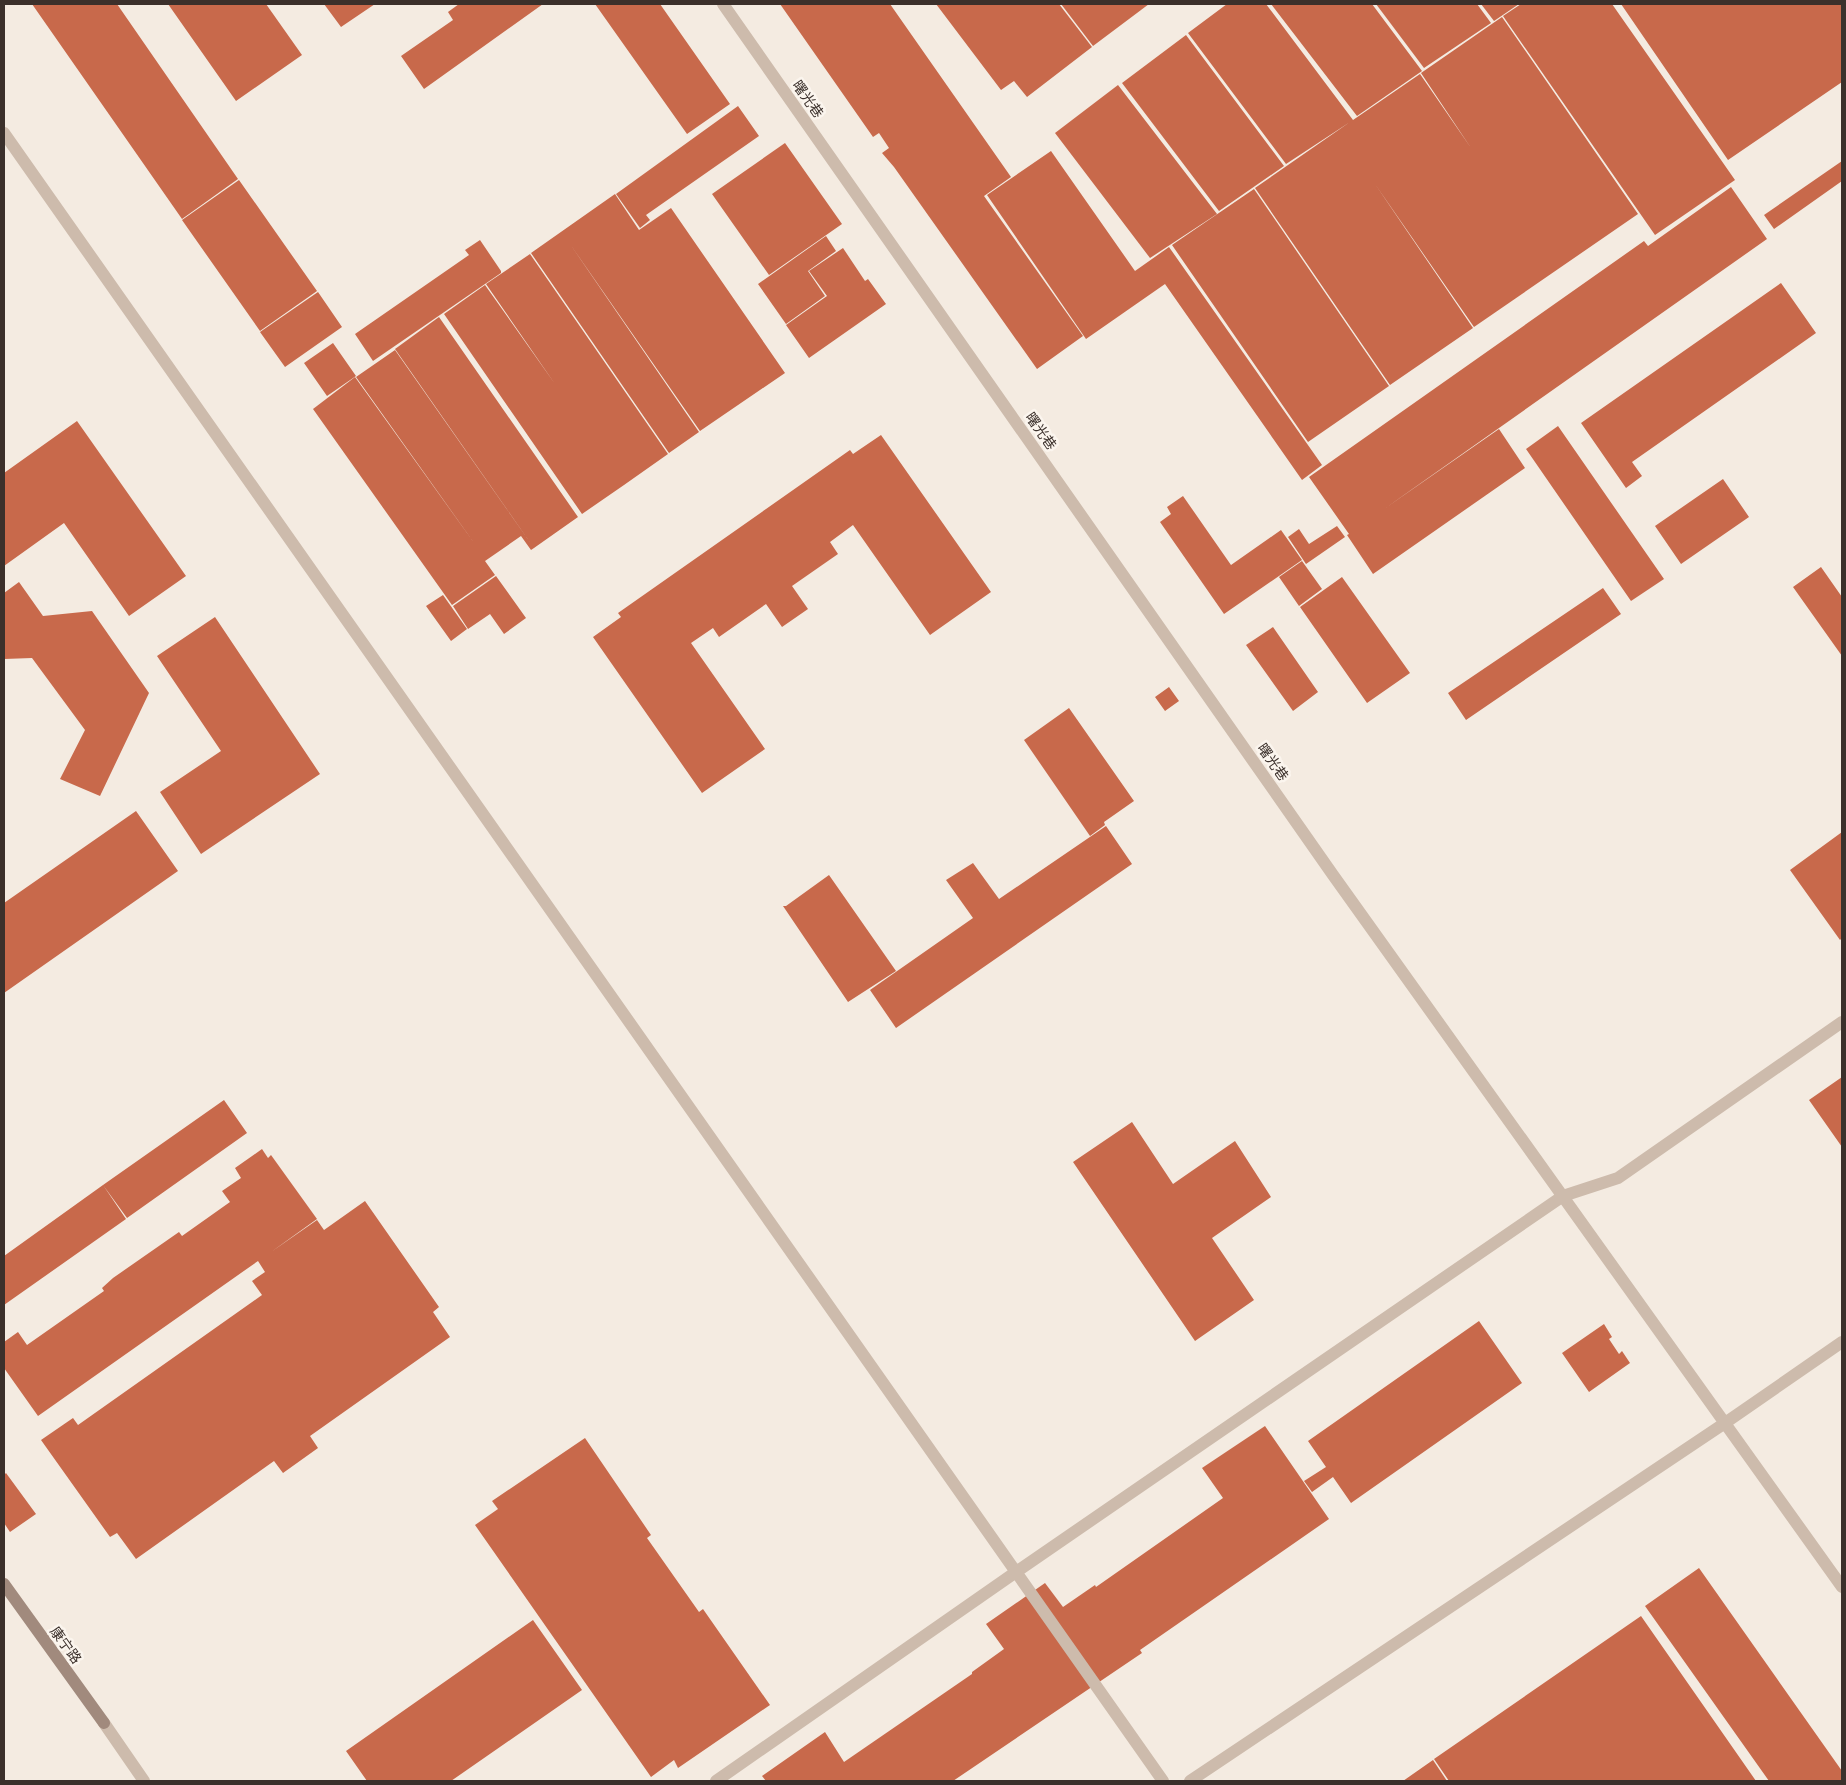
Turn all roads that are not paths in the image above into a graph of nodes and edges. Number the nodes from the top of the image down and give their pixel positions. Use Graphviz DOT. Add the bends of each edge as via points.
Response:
graph roads {
  1 [pos="724,4"];
  2 [pos="4,133"];
  3 [pos="1842,1022"];
  4 [pos="1563,1196"];
  5 [pos="1842,1342"];
  6 [pos="1725,1423"];
  7 [pos="1016,1572"];
  8 [pos="4,1584"];
  9 [pos="1842,1587"];
  10 [pos="144,1781"];
  11 [pos="716,1781"];
  12 [pos="1163,1781"];
  13 [pos="1190,1781"];
  1 -- 4 [label="street, 曙光巷" via="1333,875"];
  2 -- 7 [label="street"];
  3 -- 4 [label="street" via="1618,1178"];
  4 -- 6 [label="street, 曙光巷"];
  4 -- 7 [label="street"];
  5 -- 6 [label="street"];
  6 -- 9 [label="street, 曙光巷"];
  6 -- 13 [label="street"];
  7 -- 11 [label="street"];
  7 -- 12 [label="street"];
  8 -- 10 [label="street, 康宁路"];
}
